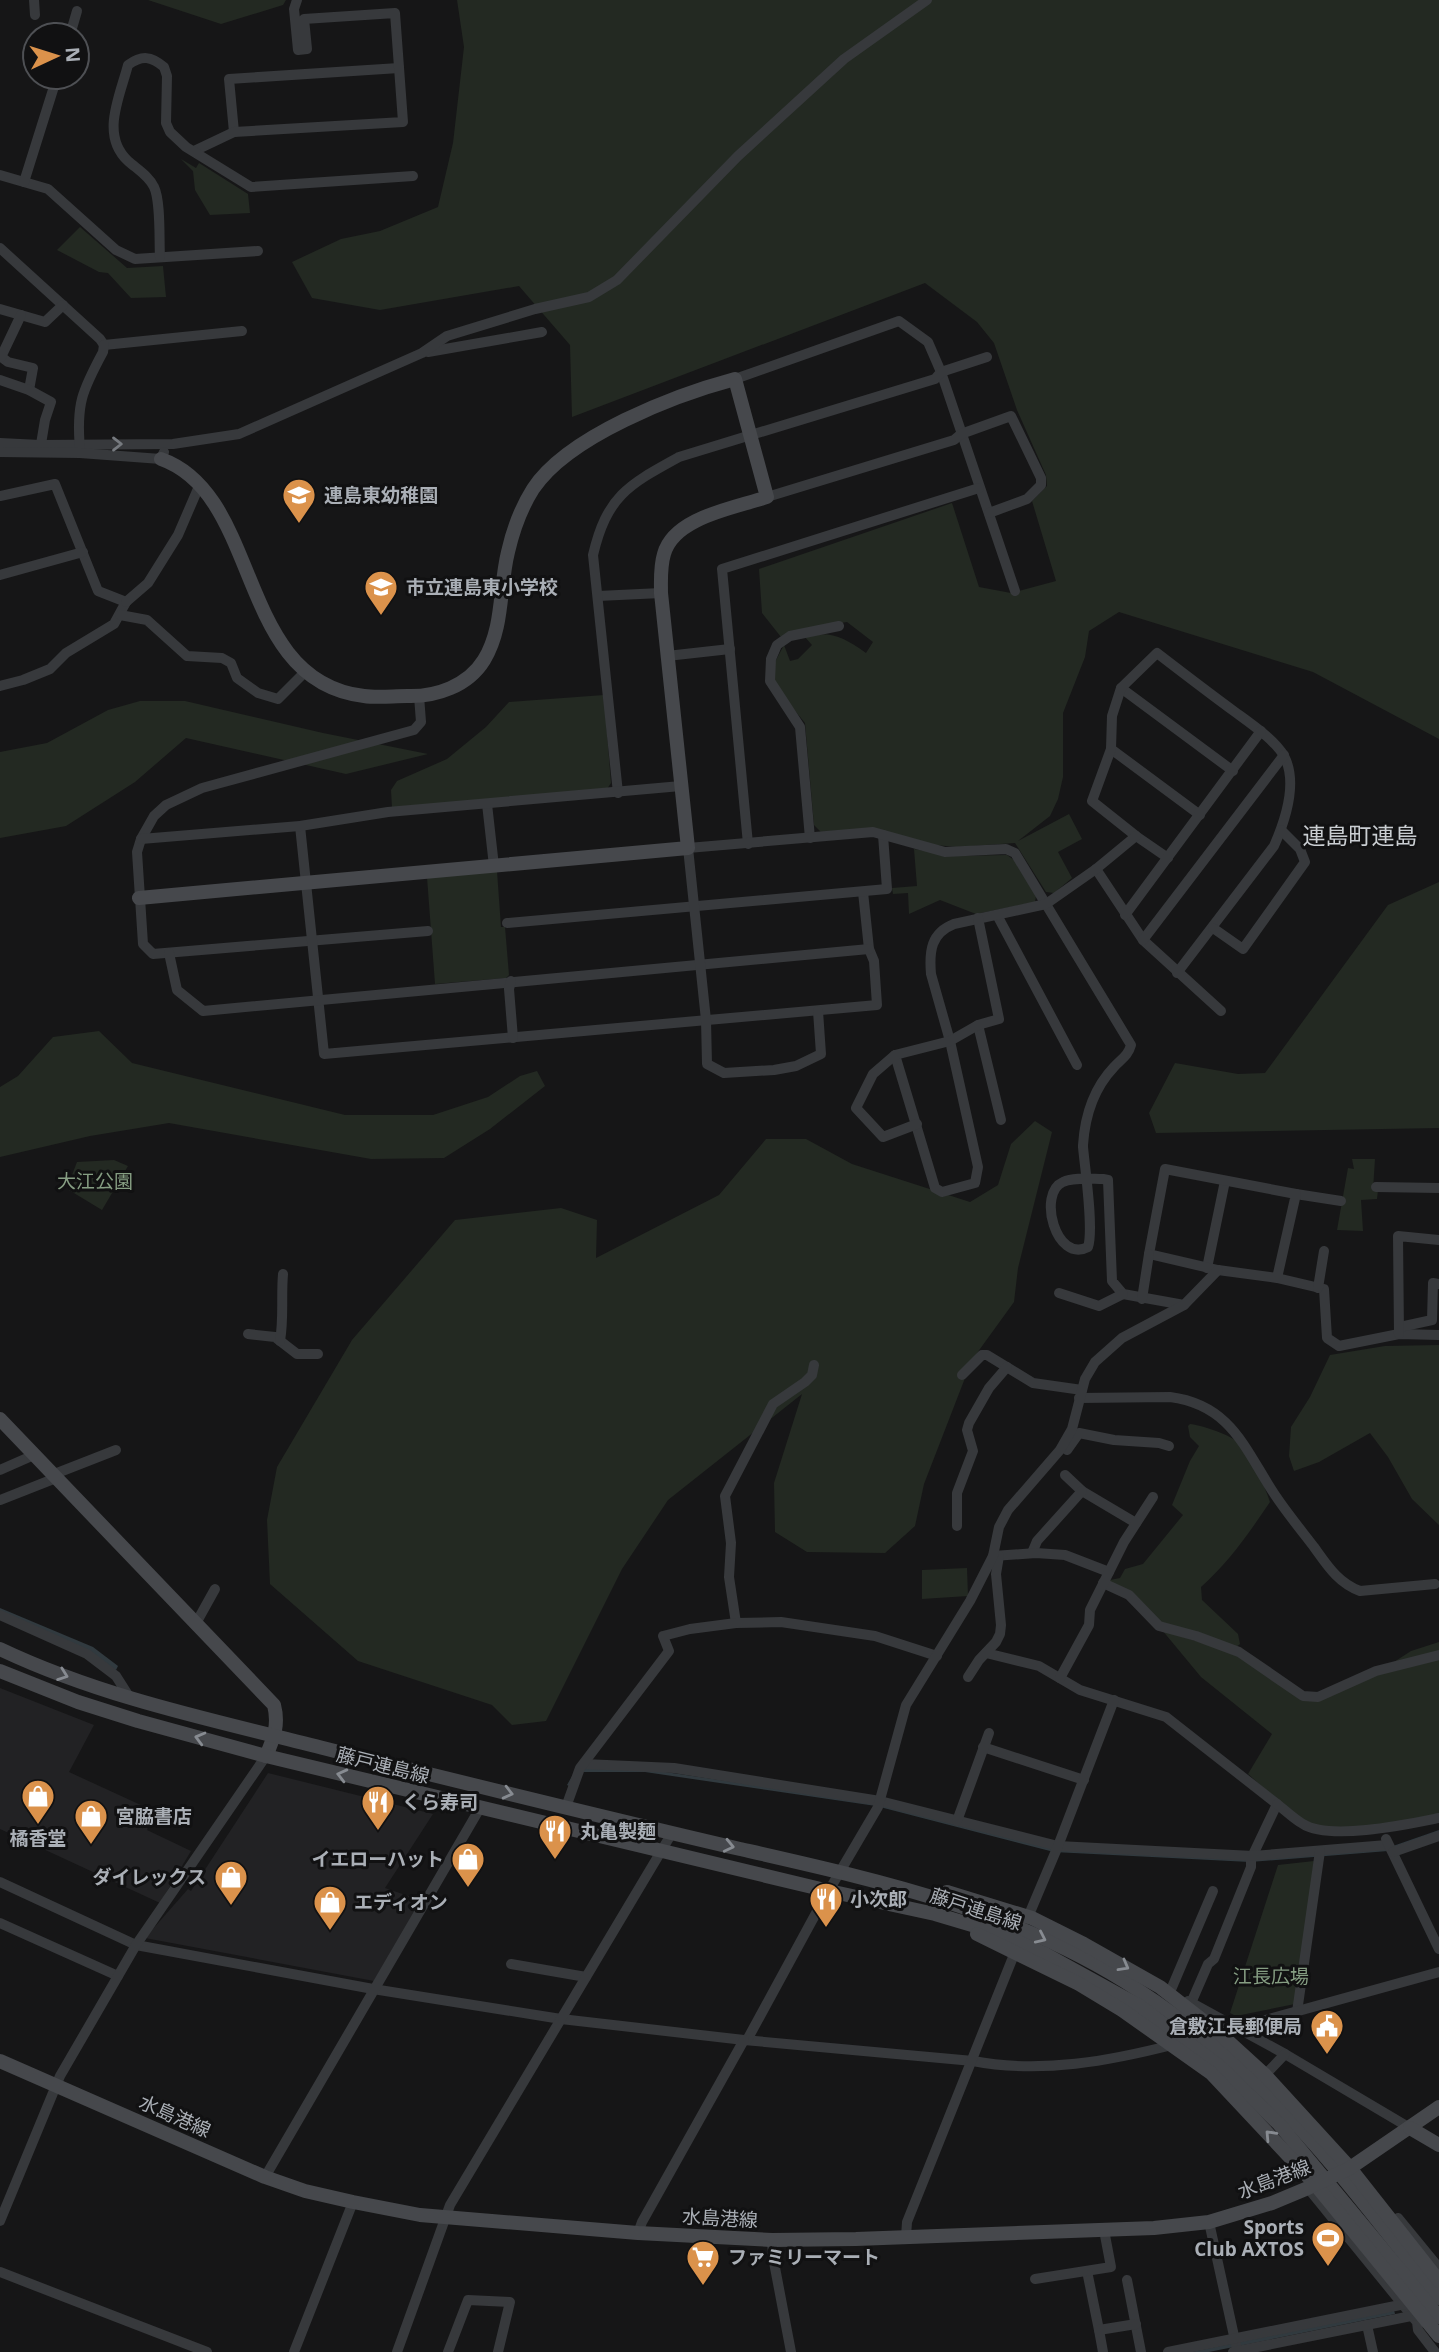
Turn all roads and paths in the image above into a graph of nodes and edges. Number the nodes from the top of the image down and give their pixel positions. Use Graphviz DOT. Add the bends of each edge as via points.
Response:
graph roads {
  1 [pos="34,0"];
  2 [pos="297,0"];
  3 [pos="927,0"];
  4 [pos="77,11"];
  5 [pos="35,15"];
  6 [pos="74,21"];
  7 [pos="399,68"];
  8 [pos="53,91"];
  9 [pos="234,132"];
  10 [pos="194,151"];
  11 [pos="0,175"];
  12 [pos="413,176"];
  13 [pos="24,182"];
  14 [pos="0,248"];
  15 [pos="258,251"];
  16 [pos="160,257"];
  17 [pos="63,305"];
  18 [pos="0,309"];
  19 [pos="21,315"];
  20 [pos="242,331"];
  21 [pos="542,332"];
  22 [pos="104,345"];
  23 [pos="422,353"];
  24 [pos="1,356"];
  25 [pos="987,357"];
  26 [pos="941,372"];
  27 [pos="735,379"];
  28 [pos="0,380"];
  29 [pos="29,390"];
  30 [pos="750,434"];
  31 [pos="961,434"];
  32 [pos="0,443"];
  33 [pos="167,444"];
  34 [pos="40,449"];
  35 [pos="80,449"];
  36 [pos="0,452"];
  37 [pos="161,459"];
  38 [pos="200,484"];
  39 [pos="979,488"];
  40 [pos="0,496"];
  41 [pos="767,497"];
  42 [pos="989,513"];
  43 [pos="83,552"];
  44 [pos="0,575"];
  45 [pos="1014,591"];
  46 [pos="661,593"];
  47 [pos="598,596"];
  48 [pos="126,602"];
  49 [pos="120,615"];
  50 [pos="839,626"];
  51 [pos="730,649"];
  52 [pos="667,656"];
  53 [pos="306,671"];
  54 [pos="0,686"];
  55 [pos="1121,688"];
  56 [pos="419,696"];
  57 [pos="1261,732"];
  58 [pos="1111,749"];
  59 [pos="1284,755"];
  60 [pos="1233,771"];
  61 [pos="681,786"];
  62 [pos="618,793"];
  63 [pos="487,804"];
  64 [pos="1200,815"];
  65 [pos="300,826"];
  66 [pos="1281,830"];
  67 [pos="883,835"];
  68 [pos="1136,836"];
  69 [pos="810,838"];
  70 [pos="141,839"];
  71 [pos="748,844"];
  72 [pos="688,848"];
  73 [pos="1168,858"];
  74 [pos="494,866"];
  75 [pos="1097,869"];
  76 [pos="306,884"];
  77 [pos="863,892"];
  78 [pos="139,898"];
  79 [pos="1046,904"];
  80 [pos="693,906"];
  81 [pos="997,915"];
  82 [pos="1125,915"];
  83 [pos="978,918"];
  84 [pos="507,923"];
  85 [pos="1213,928"];
  86 [pos="428,931"];
  87 [pos="1143,940"];
  88 [pos="311,941"];
  89 [pos="869,948"];
  90 [pos="169,953"];
  91 [pos="699,965"];
  92 [pos="1177,973"];
  93 [pos="511,981"];
  94 [pos="317,1000"];
  95 [pos="818,1011"];
  96 [pos="1220,1011"];
  97 [pos="706,1020"];
  98 [pos="978,1025"];
  99 [pos="513,1038"];
  100 [pos="950,1041"];
  101 [pos="895,1055"];
  102 [pos="1077,1065"];
  103 [pos="1001,1120"];
  104 [pos="917,1124"];
  105 [pos="1225,1181"];
  106 [pos="1376,1186"];
  107 [pos="1439,1188"];
  108 [pos="1296,1194"];
  109 [pos="1341,1200"];
  110 [pos="1439,1240"];
  111 [pos="1324,1251"];
  112 [pos="1149,1254"];
  113 [pos="1213,1269"];
  114 [pos="283,1274"];
  115 [pos="1277,1278"];
  116 [pos="1439,1284"];
  117 [pos="1318,1288"];
  118 [pos="1059,1293"];
  119 [pos="1123,1294"];
  120 [pos="1142,1299"];
  121 [pos="1184,1305"];
  122 [pos="1399,1331"];
  123 [pos="248,1334"];
  124 [pos="1439,1335"];
  125 [pos="280,1341"];
  126 [pos="318,1354"];
  127 [pos="814,1365"];
  128 [pos="1007,1367"];
  129 [pos="962,1375"];
  130 [pos="1080,1394"];
  131 [pos="0,1419"];
  132 [pos="1169,1447"];
  133 [pos="116,1451"];
  134 [pos="34,1455"];
  135 [pos="1051,1460"];
  136 [pos="0,1470"];
  137 [pos="1065,1475"];
  138 [pos="54,1476"];
  139 [pos="1082,1491"];
  140 [pos="1153,1497"];
  141 [pos="0,1500"];
  142 [pos="1136,1523"];
  143 [pos="957,1527"];
  144 [pos="1032,1553"];
  145 [pos="996,1556"];
  146 [pos="1109,1572"];
  147 [pos="1103,1583"];
  148 [pos="1435,1584"];
  149 [pos="215,1589"];
  150 [pos="0,1615"];
  151 [pos="736,1623"];
  152 [pos="195,1625"];
  153 [pos="0,1649"];
  154 [pos="986,1653"];
  155 [pos="1439,1655"];
  156 [pos="937,1656"];
  157 [pos="0,1671"];
  158 [pos="968,1677"];
  159 [pos="1060,1678"];
  160 [pos="130,1698"];
  161 [pos="1114,1700"];
  162 [pos="989,1734"];
  163 [pos="275,1736"];
  164 [pos="983,1747"];
  165 [pos="266,1756"];
  166 [pos="581,1769"];
  167 [pos="1084,1780"];
  168 [pos="879,1803"];
  169 [pos="1277,1804"];
  170 [pos="566,1807"];
  171 [pos="481,1808"];
  172 [pos="1439,1818"];
  173 [pos="957,1821"];
  174 [pos="1383,1829"];
  175 [pos="672,1833"];
  176 [pos="1439,1836"];
  177 [pos="1058,1846"];
  178 [pos="1390,1848"];
  179 [pos="662,1851"];
  180 [pos="1320,1854"];
  181 [pos="1252,1859"];
  182 [pos="840,1872"];
  183 [pos="0,1882"];
  184 [pos="900,1888"];
  185 [pos="829,1891"];
  186 [pos="1213,1891"];
  187 [pos="935,1914"];
  188 [pos="1028,1917"];
  189 [pos="0,1923"];
  190 [pos="138,1943"];
  191 [pos="1439,1950"];
  192 [pos="1015,1952"];
  193 [pos="510,1964"];
  194 [pos="1439,1972"];
  195 [pos="118,1976"];
  196 [pos="586,1977"];
  197 [pos="375,1986"];
  198 [pos="1165,1989"];
  199 [pos="1192,2003"];
  200 [pos="1298,2010"];
  201 [pos="562,2017"];
  202 [pos="1238,2029"];
  203 [pos="1219,2033"];
  204 [pos="747,2038"];
  205 [pos="1174,2038"];
  206 [pos="1285,2054"];
  207 [pos="973,2059"];
  208 [pos="0,2061"];
  209 [pos="1265,2075"];
  210 [pos="55,2085"];
  211 [pos="1439,2108"];
  212 [pos="1410,2128"];
  213 [pos="1439,2144"];
  214 [pos="1350,2168"];
  215 [pos="265,2177"];
  216 [pos="1312,2186"];
  217 [pos="353,2203"];
  218 [pos="446,2218"];
  219 [pos="0,2221"];
  220 [pos="1209,2221"];
  221 [pos="1104,2230"];
  222 [pos="638,2233"];
  223 [pos="906,2237"];
  224 [pos="772,2240"];
  225 [pos="1439,2268"];
  226 [pos="1087,2271"];
  227 [pos="0,2272"];
  228 [pos="1035,2279"];
  229 [pos="1127,2280"];
  230 [pos="1439,2281"];
  231 [pos="1439,2297"];
  232 [pos="1406,2302"];
  233 [pos="1439,2310"];
  234 [pos="1412,2316"];
  235 [pos="1439,2317"];
  236 [pos="1136,2324"];
  237 [pos="1367,2325"];
  238 [pos="1099,2330"];
  239 [pos="1439,2336"];
  240 [pos="1236,2347"];
  241 [pos="207,2352"];
  242 [pos="293,2352"];
  243 [pos="397,2352"];
  244 [pos="448,2352"];
  245 [pos="498,2352"];
  246 [pos="791,2352"];
  247 [pos="1103,2352"];
  248 [pos="1142,2352"];
  249 [pos="1168,2352"];
  250 [pos="1373,2352"];
  251 [pos="1435,2352"];
  1 -- 5 [label="street"];
  2 -- 7 [label="street" via="299,50 307,49 304,19 395,13"];
  3 -- 23 [label="street" via="844,60 747,147 617,280 589,297 447,336"];
  4 -- 6 [label="street"];
  7 -- 9 [label="street" via="403,122"];
  7 -- 9 [label="street" via="229,79"];
  8 -- 13 [label="street"];
  9 -- 10 [label="street"];
  10 -- 12 [label="street" via="251,187"];
  10 -- 16 [label="street" via="177,141 166,123 164,67 149,57 136,59 128,65 113,135 120,153 156,191"];
  11 -- 13 [label="street"];
  13 -- 16 [label="street" via="48,190 116,250 129,257"];
  14 -- 17 [label="street"];
  15 -- 16 [label="street"];
  17 -- 19 [label="street" via="45,322"];
  17 -- 22 [label="street"];
  18 -- 19 [label="street"];
  19 -- 24 [label="street"];
  20 -- 22 [label="street"];
  21 -- 23 [label="street"];
  22 -- 35 [label="street" via="83,388"];
  23 -- 33 [label="street" via="239,434"];
  24 -- 29 [label="street" via="33,368"];
  25 -- 26 [label="street"];
  26 -- 27 [label="street" via="928,342 899,321"];
  26 -- 30 [label="street" via="935,379"];
  26 -- 31 [label="street"];
  27 -- 30 [label="main road"];
  27 -- 56 [label="main road" via="630,418 557,462 534,487 513,533 497,627 480,666 450,688"];
  28 -- 29 [label="street"];
  29 -- 34 [label="street" via="51,402"];
  30 -- 41 [label="main road"];
  30 -- 47 [label="street" via="679,457 616,497 593,555"];
  31 -- 39 [label="street"];
  31 -- 41 [label="street" via="954,440"];
  31 -- 42 [label="street" via="1011,416 1041,478 1041,485 1027,499"];
  32 -- 34 [label="street"];
  35 -- 33 [label="street, one-way"];
  33 -- 37 [label="street"];
  34 -- 35 [label="street"];
  34 -- 36 [label="street"];
  35 -- 37 [label="street"];
  37 -- 38 [label="main road" via="179,465"];
  38 -- 48 [label="street" via="178,535 148,583"];
  38 -- 53 [label="main road" via="221,516 265,617"];
  39 -- 42 [label="street"];
  39 -- 51 [label="street" via="722,569"];
  40 -- 43 [label="street" via="55,484"];
  41 -- 46 [label="main road" via="689,522 664,552"];
  42 -- 45 [label="street"];
  43 -- 44 [label="street"];
  43 -- 48 [label="street" via="98,591"];
  46 -- 47 [label="street"];
  46 -- 52 [label="main road"];
  47 -- 62 [label="street"];
  48 -- 49 [label="street"];
  49 -- 53 [label="street" via="147,620 187,656 222,658 231,663 237,678 258,693 278,699"];
  49 -- 54 [label="street" via="50,669"];
  50 -- 69 [label="street" via="790,636 777,645 771,659 770,681 800,727"];
  51 -- 52 [label="street"];
  51 -- 71 [label="street"];
  52 -- 61 [label="main road"];
  53 -- 56 [label="main road" via="322,682 364,696"];
  55 -- 57 [label="street" via="1157,653"];
  55 -- 58 [label="street" via="1112,716"];
  55 -- 60 [label="street"];
  56 -- 70 [label="street" via="421,722 414,730 202,788 166,805"];
  57 -- 59 [label="street"];
  57 -- 60 [label="street"];
  58 -- 64 [label="street"];
  58 -- 68 [label="street" via="1092,801"];
  59 -- 66 [label="street" via="1289,774"];
  59 -- 87 [label="street"];
  60 -- 64 [label="street"];
  61 -- 62 [label="street"];
  61 -- 72 [label="main road"];
  62 -- 63 [label="street"];
  63 -- 65 [label="street" via="388,812"];
  63 -- 74 [label="street"];
  64 -- 73 [label="street"];
  65 -- 70 [label="street"];
  65 -- 76 [label="street"];
  66 -- 85 [label="street"];
  66 -- 85 [label="street" via="1300,849 1305,862 1243,949"];
  67 -- 69 [label="street"];
  67 -- 77 [label="street" via="887,889"];
  67 -- 79 [label="street" via="945,852 1010,850"];
  68 -- 73 [label="street"];
  68 -- 75 [label="street"];
  69 -- 71 [label="street"];
  70 -- 78 [label="street" via="137,852"];
  71 -- 72 [label="street"];
  72 -- 74 [label="main road"];
  72 -- 80 [label="street"];
  73 -- 82 [label="street"];
  74 -- 76 [label="main road"];
  75 -- 79 [label="street"];
  75 -- 82 [label="street"];
  76 -- 78 [label="main road"];
  76 -- 88 [label="street"];
  77 -- 80 [label="street"];
  77 -- 89 [label="street"];
  78 -- 90 [label="street" via="143,944 153,954"];
  79 -- 81 [label="street"];
  79 -- 119 [label="street" via="1131,1045 1096,1090 1084,1124 1083,1147 1088,1208 1090,1241 1085,1250 1062,1243 1051,1207 1059,1184 1067,1180 1108,1180 1112,1281"];
  80 -- 84 [label="street"];
  80 -- 91 [label="street"];
  81 -- 83 [label="street"];
  81 -- 102 [label="street"];
  82 -- 87 [label="street"];
  83 -- 98 [label="street" via="999,1019"];
  83 -- 100 [label="street" via="943,928 933,944 931,974"];
  85 -- 92 [label="street"];
  86 -- 88 [label="street"];
  87 -- 92 [label="street"];
  88 -- 90 [label="street"];
  88 -- 94 [label="street"];
  89 -- 91 [label="street"];
  89 -- 95 [label="street" via="877,1005"];
  90 -- 94 [label="street" via="177,990 203,1011"];
  91 -- 93 [label="street"];
  91 -- 97 [label="street"];
  92 -- 96 [label="street"];
  93 -- 94 [label="street"];
  93 -- 99 [label="street"];
  94 -- 99 [label="street" via="324,1054"];
  95 -- 97 [label="street"];
  95 -- 97 [label="street" via="821,1054 774,1070 724,1073 707,1065"];
  97 -- 99 [label="street"];
  98 -- 100 [label="street"];
  98 -- 103 [label="street"];
  100 -- 101 [label="street"];
  100 -- 104 [label="street" via="978,1167 975,1183 943,1192 935,1188"];
  101 -- 104 [label="street"];
  101 -- 104 [label="street" via="873,1074 856,1108 883,1136"];
  105 -- 108 [label="street"];
  105 -- 112 [label="street" via="1164,1169"];
  105 -- 113 [label="street"];
  106 -- 107 [label="street"];
  108 -- 109 [label="street"];
  108 -- 115 [label="street"];
  110 -- 122 [label="street" via="1398,1236"];
  111 -- 117 [label="street"];
  112 -- 113 [label="street"];
  112 -- 120 [label="street"];
  113 -- 115 [label="street"];
  113 -- 121 [label="street"];
  114 -- 125 [label="street"];
  115 -- 117 [label="street"];
  116 -- 122 [label="street" via="1433,1283 1432,1320"];
  117 -- 122 [label="street" via="1324,1289 1327,1338 1339,1346"];
  118 -- 119 [label="street" via="1099,1306"];
  119 -- 120 [label="street"];
  120 -- 121 [label="street"];
  121 -- 130 [label="street" via="1109,1348 1095,1362"];
  122 -- 124 [label="street"];
  123 -- 125 [label="street" via="269,1335"];
  125 -- 126 [label="street" via="297,1354"];
  127 -- 151 [label="street" via="805,1382 773,1404 725,1496"];
  128 -- 129 [label="street" via="982,1355"];
  128 -- 130 [label="street" via="1033,1383"];
  128 -- 143 [label="street" via="969,1423 973,1451 957,1493"];
  130 -- 135 [label="street" via="1072,1429"];
  130 -- 148 [label="street" via="1170,1397 1213,1412 1236,1432 1325,1564 1351,1588 1368,1591"];
  131 -- 134 [label="main road"];
  132 -- 135 [label="street" via="1079,1433 1062,1458"];
  133 -- 138 [label="street"];
  134 -- 136 [label="street"];
  134 -- 138 [label="main road"];
  135 -- 145 [label="street" via="1008,1510 999,1527"];
  137 -- 139 [label="street"];
  138 -- 141 [label="street"];
  138 -- 152 [label="main road"];
  139 -- 142 [label="street"];
  139 -- 144 [label="street" via="1037,1541"];
  140 -- 142 [label="street"];
  142 -- 146 [label="street"];
  144 -- 145 [label="street"];
  144 -- 146 [label="street" via="1065,1555"];
  145 -- 154 [label="street" via="1001,1625 996,1642"];
  145 -- 156 [label="street"];
  146 -- 147 [label="street"];
  147 -- 155 [label="street" via="1129,1595 1159,1626 1239,1652 1303,1696 1318,1697 1376,1671"];
  147 -- 159 [label="street" via="1090,1610 1089,1625"];
  149 -- 152 [label="street"];
  150 -- 160 [label="street" via="87,1654 116,1676"];
  151 -- 156 [label="street" via="781,1622 876,1636"];
  151 -- 166 [label="street" via="663,1636 669,1651"];
  152 -- 163 [label="main road" via="274,1705"];
  153 -- 160 [label="main road, 藤戸連島線, one-way"];
  154 -- 158 [label="street"];
  154 -- 159 [label="street" via="1039,1665"];
  156 -- 168 [label="street" via="906,1706"];
  165 -- 157 [label="main road, 藤戸連島線, one-way" via="78,1702"];
  159 -- 161 [label="street" via="1080,1690"];
  160 -- 163 [label="main road, 藤戸連島線"];
  161 -- 167 [label="street"];
  161 -- 169 [label="street" via="1166,1717"];
  162 -- 164 [label="street"];
  163 -- 165 [label="main road"];
  163 -- 170 [label="main road, 藤戸連島線, one-way"];
  164 -- 167 [label="street"];
  164 -- 173 [label="street"];
  171 -- 165 [label="main road, 藤戸連島線, one-way"];
  165 -- 190 [label="street"];
  166 -- 168 [label="street" via="674,1768"];
  166 -- 170 [label="street"];
  167 -- 177 [label="street"];
  168 -- 173 [label="street"];
  168 -- 182 [label="street"];
  169 -- 174 [label="street" via="1304,1826"];
  169 -- 181 [label="street"];
  170 -- 175 [label="main road, 藤戸連島線"];
  171 -- 179 [label="main road, 藤戸連島線"];
  171 -- 197 [label="street"];
  172 -- 174 [label="street"];
  173 -- 177 [label="street"];
  174 -- 178 [label="street"];
  175 -- 179 [label="street"];
  175 -- 182 [label="main road, 藤戸連島線, one-way"];
  176 -- 178 [label="street"];
  177 -- 181 [label="street"];
  177 -- 188 [label="street"];
  178 -- 180 [label="street"];
  178 -- 191 [label="street"];
  179 -- 185 [label="main road, 藤戸連島線"];
  179 -- 196 [label="street"];
  180 -- 181 [label="street"];
  180 -- 200 [label="street"];
  181 -- 199 [label="street"];
  182 -- 184 [label="main road, 藤戸連島線"];
  182 -- 185 [label="street"];
  183 -- 190 [label="street"];
  184 -- 188 [label="main road" via="951,1893"];
  184 -- 231 [label="main road, 藤戸連島線, one-way" via="1002,1920 1092,1963 1210,2042 1309,2138"];
  185 -- 187 [label="main road, 藤戸連島線"];
  185 -- 204 [label="street"];
  186 -- 198 [label="street"];
  187 -- 192 [label="main road"];
  187 -- 205 [label="main road, 藤戸連島線" via="999,1933 1043,1953 1141,2007"];
  188 -- 198 [label="main road, one-way"];
  189 -- 195 [label="street"];
  190 -- 195 [label="street"];
  190 -- 197 [label="street"];
  192 -- 205 [label="main road"];
  192 -- 207 [label="street"];
  193 -- 196 [label="street"];
  194 -- 200 [label="street"];
  195 -- 210 [label="street"];
  196 -- 201 [label="street"];
  197 -- 201 [label="street"];
  197 -- 215 [label="street"];
  198 -- 199 [label="street"];
  198 -- 203 [label="main road"];
  199 -- 202 [label="street"];
  200 -- 202 [label="street"];
  201 -- 204 [label="street"];
  201 -- 218 [label="street"];
  202 -- 203 [label="street"];
  202 -- 206 [label="street"];
  203 -- 205 [label="street"];
  203 -- 209 [label="main road"];
  204 -- 207 [label="street"];
  204 -- 222 [label="street"];
  205 -- 207 [label="street" via="1114,2059 1032,2067 997,2066"];
  216 -- 205 [label="main road, one-way"];
  205 -- 235 [label="main road, 藤戸連島線" via="1219,2066 1279,2124"];
  206 -- 209 [label="street"];
  206 -- 212 [label="street"];
  207 -- 223 [label="street" via="907,2222"];
  208 -- 210 [label="main road, 水島港線"];
  209 -- 214 [label="main road"];
  210 -- 215 [label="main road, 水島港線"];
  210 -- 219 [label="street"];
  211 -- 212 [label="main road, 水島港線"];
  212 -- 213 [label="main road"];
  212 -- 214 [label="main road, 水島港線"];
  214 -- 216 [label="main road, 水島港線"];
  214 -- 225 [label="street"];
  214 -- 230 [label="main road"];
  215 -- 217 [label="main road, 水島港線"];
  216 -- 220 [label="main road, 水島港線"];
  216 -- 232 [label="main road"];
  217 -- 218 [label="main road, 水島港線"];
  217 -- 242 [label="street"];
  218 -- 222 [label="main road, 水島港線"];
  218 -- 243 [label="street"];
  220 -- 221 [label="main road, 水島港線"];
  220 -- 240 [label="street"];
  221 -- 223 [label="main road, 水島港線"];
  221 -- 226 [label="street" via="1111,2267"];
  222 -- 224 [label="main road, 水島港線"];
  223 -- 224 [label="main road, 水島港線"];
  224 -- 246 [label="street"];
  226 -- 228 [label="street"];
  226 -- 238 [label="street"];
  227 -- 241 [label="street"];
  229 -- 236 [label="street"];
  231 -- 232 [label="street"];
  232 -- 234 [label="street"];
  232 -- 239 [label="main road"];
  232 -- 240 [label="street"];
  233 -- 234 [label="street"];
  234 -- 237 [label="street"];
  234 -- 251 [label="street"];
  236 -- 238 [label="street"];
  236 -- 248 [label="street"];
  237 -- 240 [label="street"];
  237 -- 250 [label="street"];
  238 -- 247 [label="street"];
  240 -- 249 [label="street"];
  244 -- 245 [label="street" via="468,2300 510,2302"];
}
